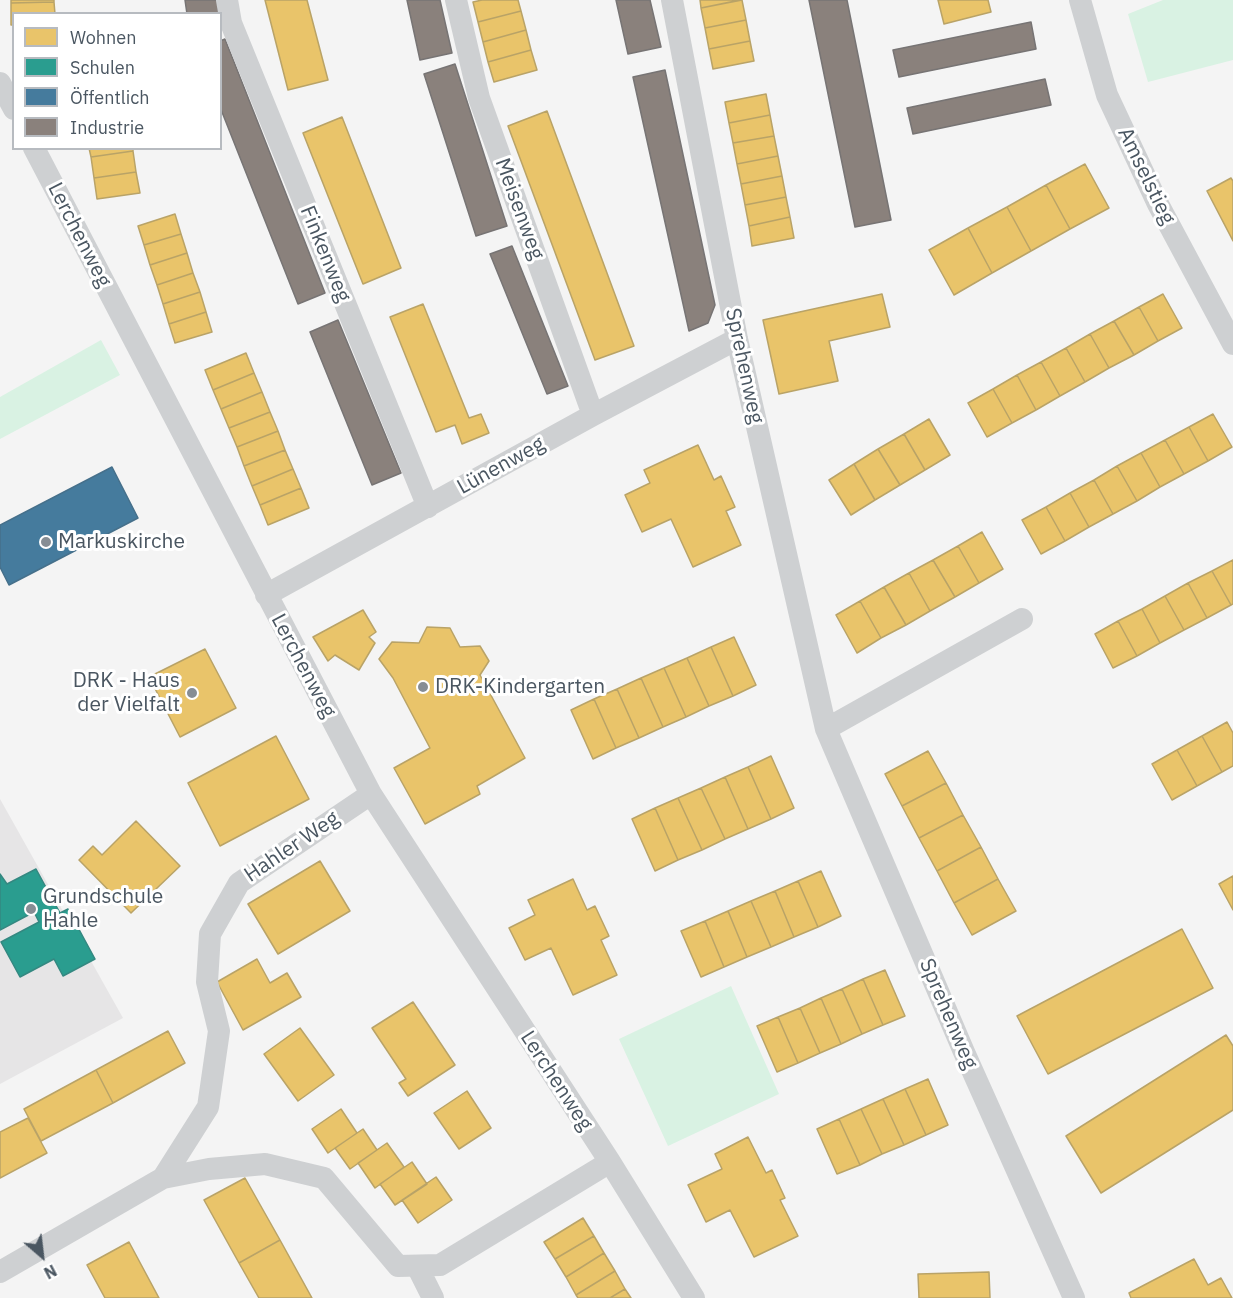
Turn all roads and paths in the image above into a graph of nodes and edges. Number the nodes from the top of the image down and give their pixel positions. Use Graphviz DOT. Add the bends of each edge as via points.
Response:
graph roads {
  1 [pos="227,0"];
  2 [pos="456,0"];
  3 [pos="672,0"];
  4 [pos="1080,0"];
  5 [pos="0,83"];
  6 [pos="12,105"];
  7 [pos="35,150"];
  8 [pos="738,339"];
  9 [pos="1233,344"];
  10 [pos="593,416"];
  11 [pos="428,507"];
  12 [pos="266,595"];
  13 [pos="1022,619"];
  14 [pos="826,729"];
  15 [pos="370,795"];
  16 [pos="609,1162"];
  17 [pos="163,1178"];
  18 [pos="417,1266"];
  19 [pos="0,1272"];
  20 [pos="433,1298"];
  21 [pos="694,1298"];
  22 [pos="1074,1298"];
  1 -- 11 [label="street, Finkenweg" via="231,23"];
  2 -- 10 [label="street, Meisenweg" via="479,98"];
  3 -- 8 [label="street, Sprehenweg"];
  4 -- 9 [label="street, Amselstieg" via="1107,95 1158,204"];
  5 -- 6 [label="street"];
  7 -- 12 [label="street, Lerchenweg"];
  8 -- 10 [label="street, Lünenweg"];
  8 -- 14 [label="street, Sprehenweg"];
  10 -- 11 [label="street, Lünenweg"];
  11 -- 12 [label="street, Lünenweg"];
  12 -- 15 [label="street, Lerchenweg"];
  13 -- 14 [label="street"];
  14 -- 22 [label="street, Sprehenweg"];
  15 -- 16 [label="street, Lerchenweg"];
  15 -- 17 [label="street, Hahler Weg" via="239,882 210,934 207,982 219,1031 208,1107"];
  16 -- 18 [label="street" via="440,1265"];
  16 -- 21 [label="street, Lerchenweg"];
  17 -- 18 [label="street, Hahler Weg" via="265,1164 324,1178 398,1266"];
  17 -- 19 [label="street, Hahler Weg"];
  18 -- 20 [label="street"];
}
